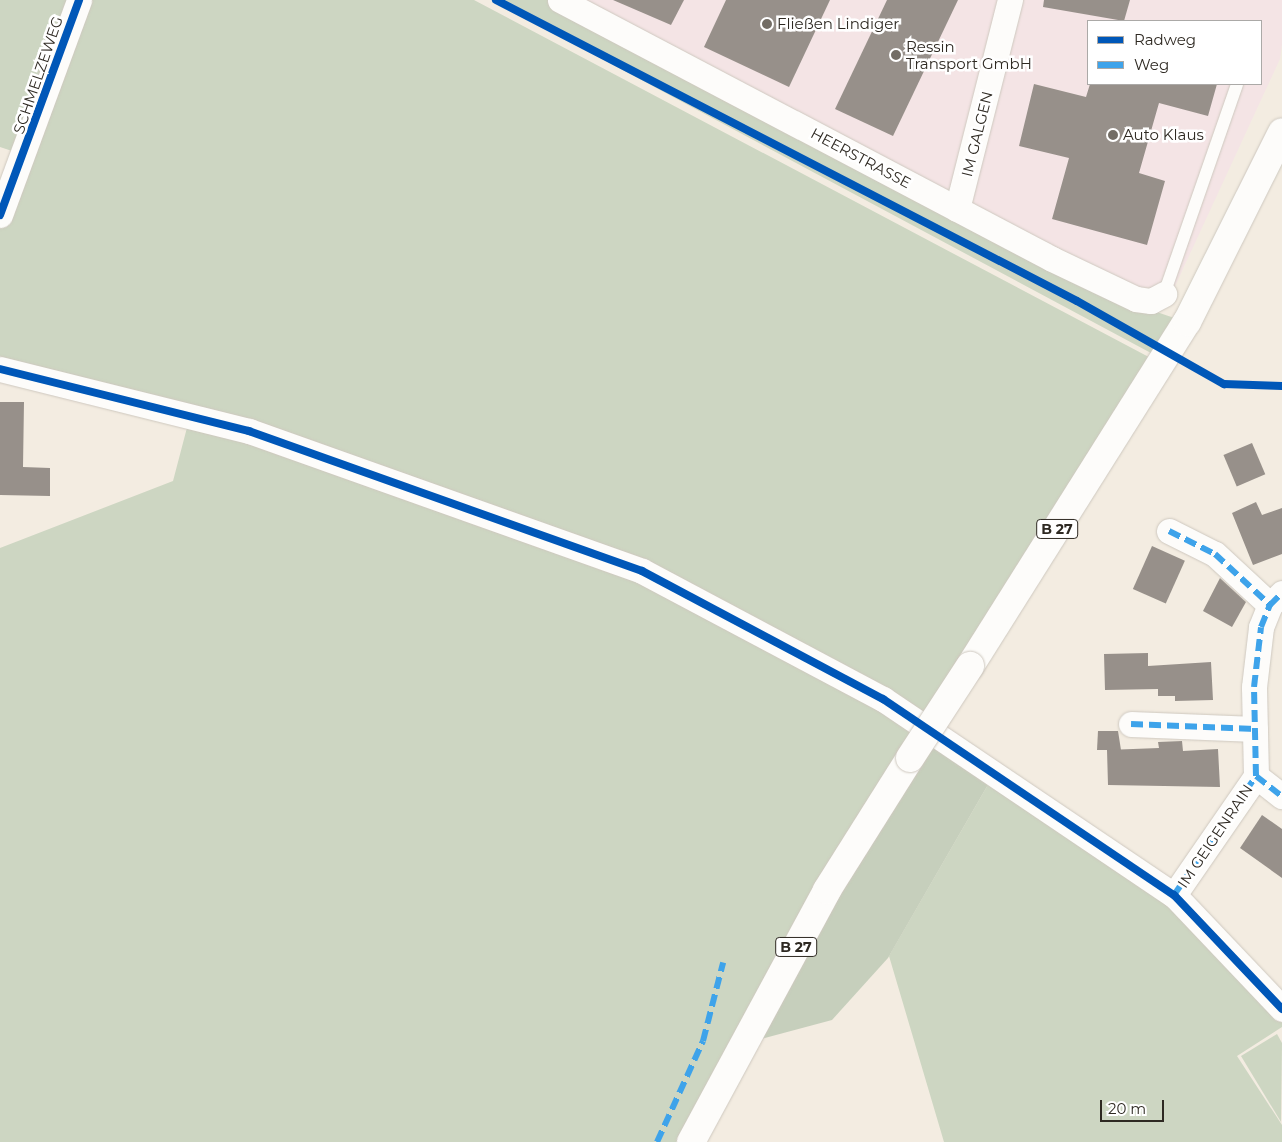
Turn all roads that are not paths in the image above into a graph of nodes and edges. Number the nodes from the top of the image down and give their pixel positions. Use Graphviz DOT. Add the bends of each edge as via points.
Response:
graph roads {
  1 [pos="78,0"];
  2 [pos="560,0"];
  3 [pos="1010,0"];
  4 [pos="1237,85"];
  5 [pos="1282,132"];
  6 [pos="6,186"];
  7 [pos="957,209"];
  8 [pos="0,215"];
  9 [pos="1164,294"];
  10 [pos="0,369"];
  11 [pos="1169,531"];
  12 [pos="1276,599"];
  13 [pos="1131,724"];
  14 [pos="1255,729"];
  15 [pos="1256,776"];
  16 [pos="1282,796"];
  17 [pos="1174,895"];
  18 [pos="1282,1009"];
  19 [pos="692,1142"];
  1 -- 6 [label="street, SCHMELZEWEG"];
  2 -- 7 [label="street, HEERSTRASSE"];
  3 -- 7 [label="street, IM GALGEN"];
  4 -- 9 [label="lane"];
  5 -- 19 [label="main road, B 27, bridge" via="1187,322 828,890"];
  6 -- 8 [label="street, SCHMELZEWEG"];
  7 -- 9 [label="street, HEERSTRASSE" via="1136,298 1152,301"];
  10 -- 17 [label="street" via="249,431 642,571 883,699"];
  11 -- 12 [label="street, IM GEIGENRAIN" via="1215,554"];
  12 -- 14 [label="street, IM GEIGENRAIN" via="1261,627"];
  13 -- 14 [label="street"];
  14 -- 15 [label="street, IM GEIGENRAIN"];
  15 -- 16 [label="street, IM GEIGENRAIN"];
  15 -- 17 [label="street, IM GEIGENRAIN"];
  17 -- 18 [label="street"];
}
